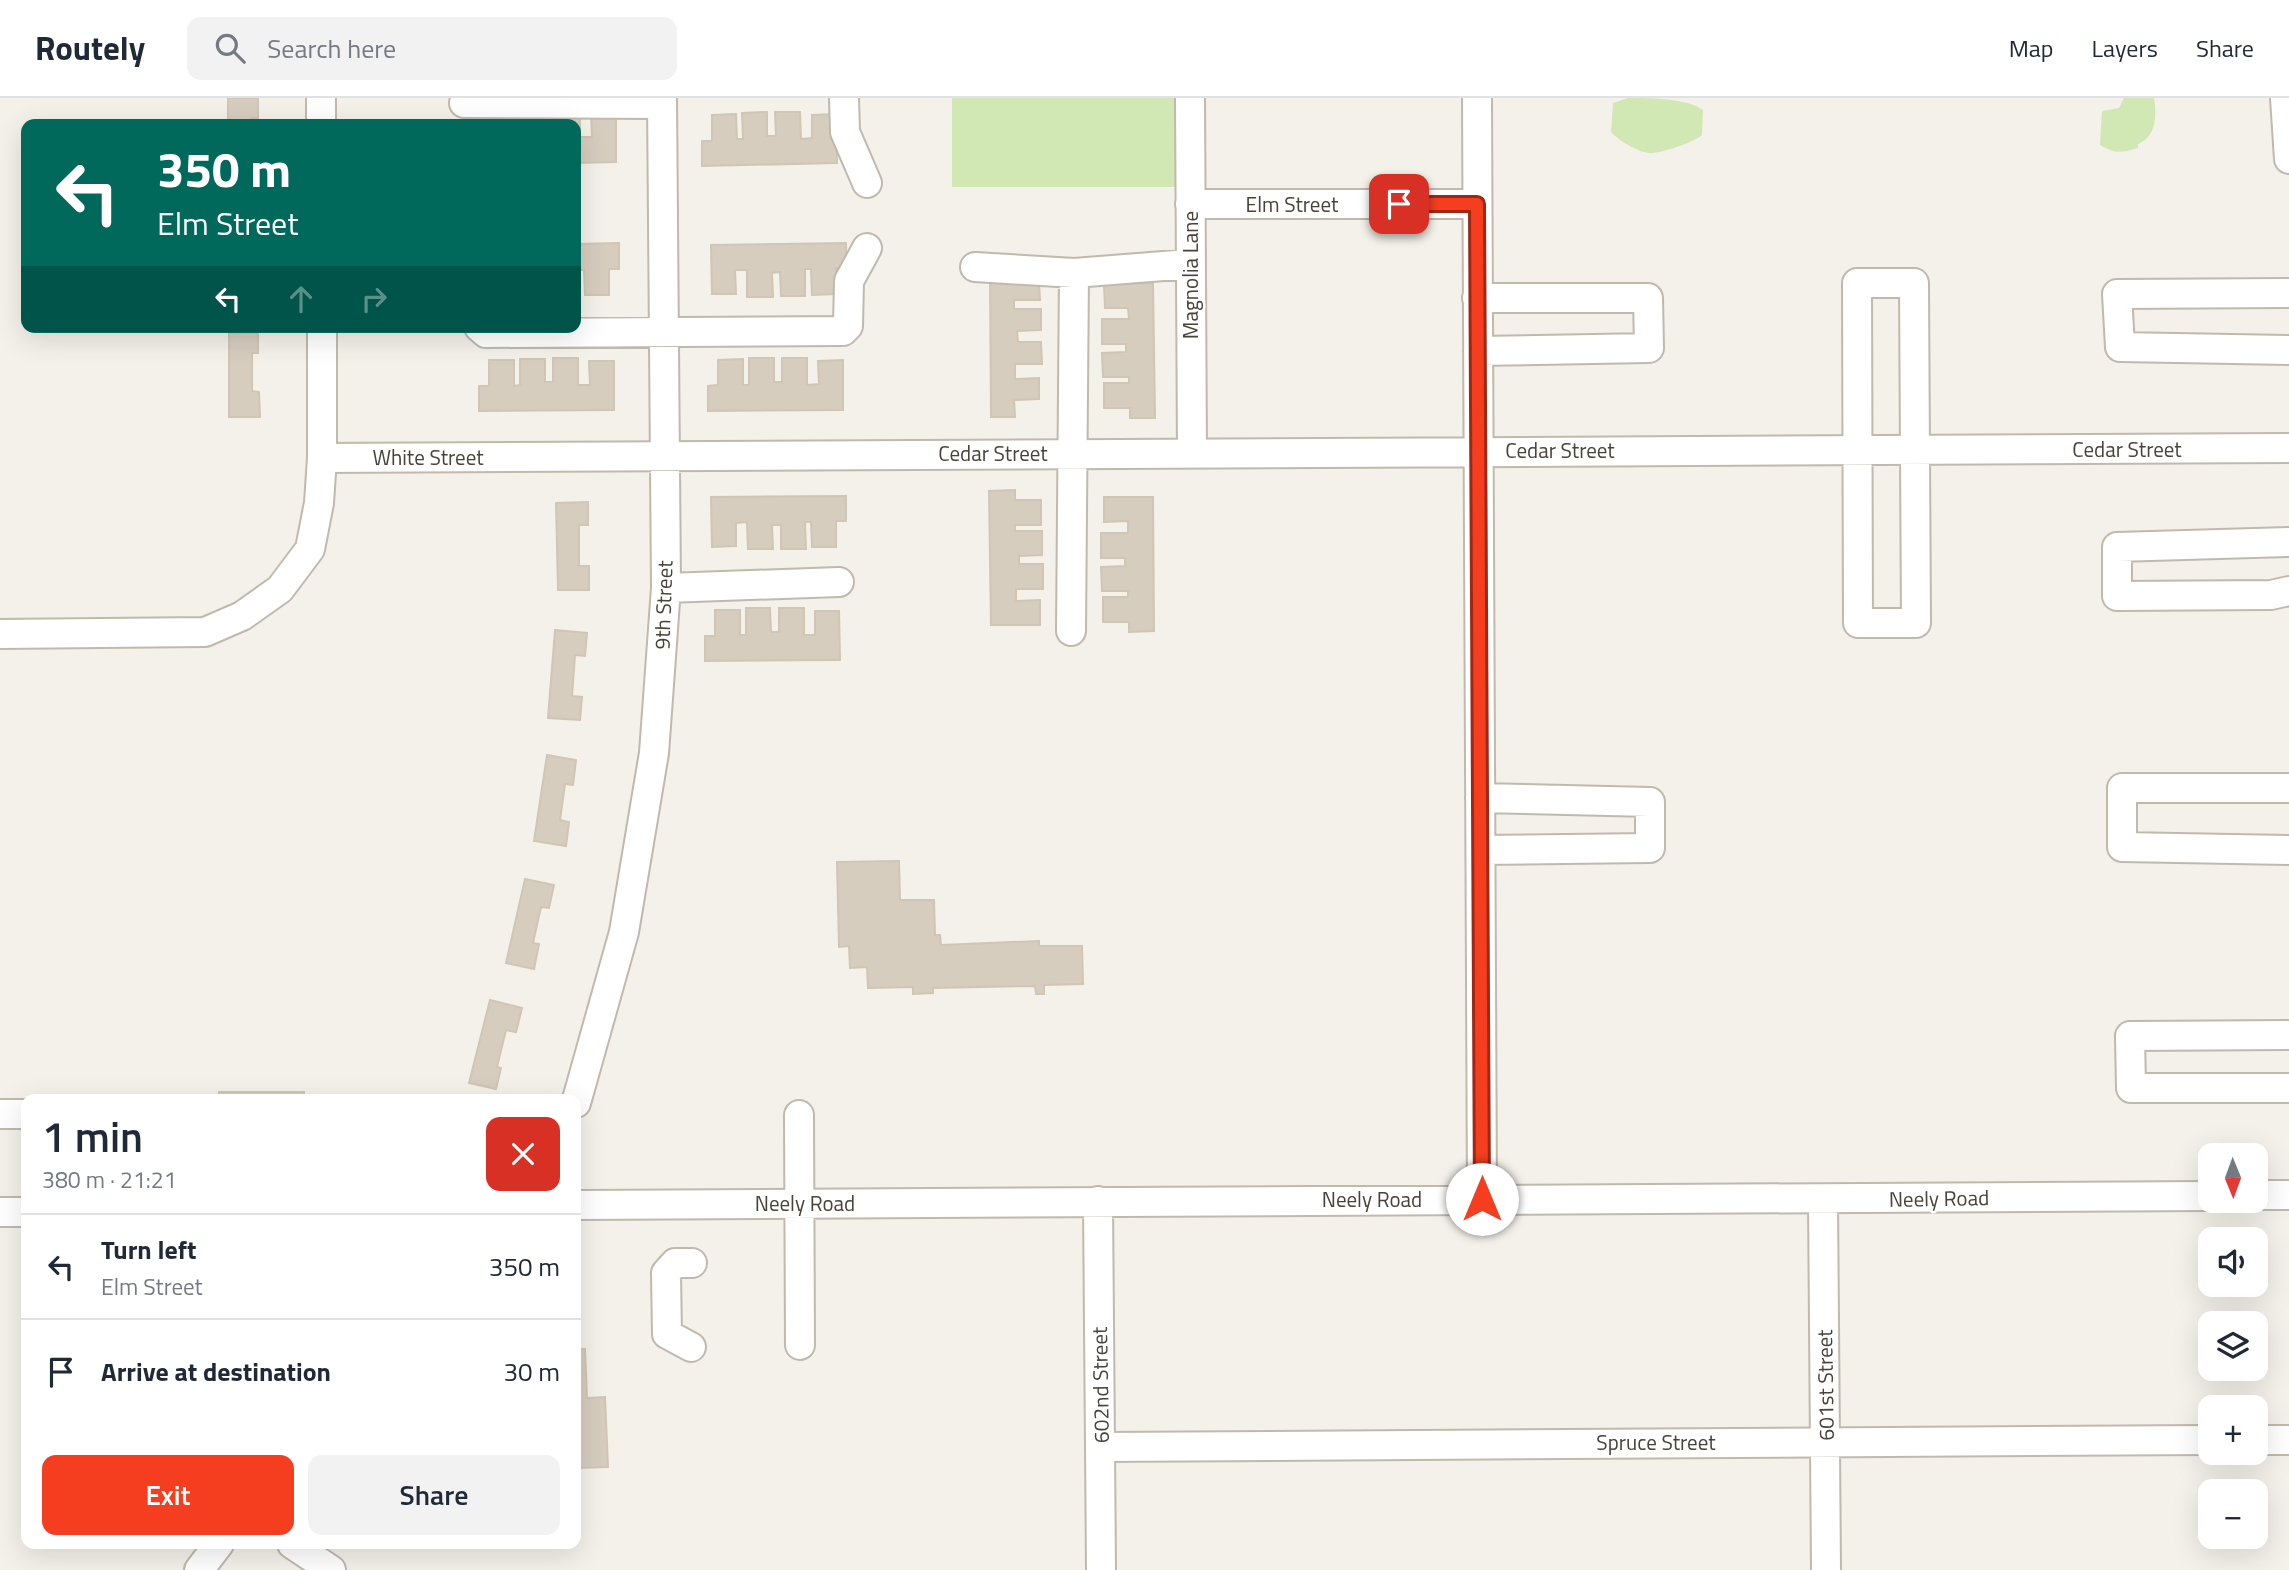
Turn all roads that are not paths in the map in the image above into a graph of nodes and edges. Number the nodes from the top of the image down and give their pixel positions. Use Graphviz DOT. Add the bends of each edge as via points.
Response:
graph roads {
  1 [pos="321,98"];
  2 [pos="844,98"];
  3 [pos="1190,98"];
  4 [pos="1477,98"];
  5 [pos="2285,98"];
  6 [pos="662,101"];
  7 [pos="464,103"];
  8 [pos="321,119"];
  9 [pos="2289,159"];
  10 [pos="867,183"];
  11 [pos="1190,204"];
  12 [pos="1477,204"];
  13 [pos="867,248"];
  14 [pos="1189,264"];
  15 [pos="975,267"];
  16 [pos="1074,273"];
  17 [pos="2289,293"];
  18 [pos="1477,298"];
  19 [pos="663,330"];
  20 [pos="581,331"];
  21 [pos="321,333"];
  22 [pos="2289,350"];
  23 [pos="1478,351"];
  24 [pos="2289,448"];
  25 [pos="1915,449"];
  26 [pos="1857,450"];
  27 [pos="1478,451"];
  28 [pos="1071,452"];
  29 [pos="1192,452"];
  30 [pos="664,455"];
  31 [pos="322,458"];
  32 [pos="2289,542"];
  33 [pos="839,582"];
  34 [pos="666,588"];
  35 [pos="2289,591"];
  36 [pos="1071,631"];
  37 [pos="0,634"];
  38 [pos="2289,788"];
  39 [pos="1480,798"];
  40 [pos="1481,850"];
  41 [pos="2289,850"];
  42 [pos="2289,1035"];
  43 [pos="2289,1088"];
  44 [pos="579,1094"];
  45 [pos="0,1114"];
  46 [pos="21,1114"];
  47 [pos="799,1115"];
  48 [pos="2268,1195"];
  49 [pos="2289,1195"];
  50 [pos="2198,1196"];
  51 [pos="1482,1199"];
  52 [pos="1823,1200"];
  53 [pos="1098,1201"];
  54 [pos="800,1203"];
  55 [pos="581,1205"];
  56 [pos="0,1212"];
  57 [pos="21,1212"];
  58 [pos="692,1263"];
  59 [pos="800,1345"];
  60 [pos="691,1347"];
  61 [pos="2198,1440"];
  62 [pos="2268,1440"];
  63 [pos="2289,1440"];
  64 [pos="1825,1441"];
  65 [pos="1101,1447"];
  66 [pos="215,1549"];
  67 [pos="300,1549"];
  68 [pos="199,1570"];
  69 [pos="331,1570"];
  70 [pos="1101,1570"];
  71 [pos="1826,1570"];
  1 -- 8 [label="street"];
  2 -- 10 [label="street" via="845,132"];
  3 -- 11 [label="street, Magnolia Lane"];
  4 -- 12 [label="street"];
  5 -- 9 [label="street"];
  6 -- 7 [label="street"];
  6 -- 19 [label="street, 9th Street"];
  11 -- 12 [label="street, Elm Street"];
  11 -- 14 [label="street, Magnolia Lane"];
  12 -- 18 [label="street"];
  13 -- 19 [label="street" via="849,281 848,326 843,331"];
  14 -- 16 [label="street"];
  14 -- 29 [label="street, Magnolia Lane"];
  15 -- 16 [label="street"];
  16 -- 28 [label="street"];
  17 -- 22 [label="street" via="2117,294 2120,347"];
  18 -- 23 [label="street"];
  18 -- 23 [label="street" via="1647,298 1649,348"];
  19 -- 20 [label="street"];
  19 -- 30 [label="street, 9th Street"];
  21 -- 31 [label="street"];
  23 -- 27 [label="street"];
  24 -- 25 [label="street, Cedar Street"];
  25 -- 26 [label="street, Cedar Street"];
  25 -- 26 [label="street" via="1914,283 1857,283"];
  25 -- 26 [label="street" via="1916,623 1857,623"];
  26 -- 27 [label="street, Cedar Street"];
  27 -- 29 [label="street, Cedar Street"];
  27 -- 39 [label="street"];
  28 -- 29 [label="street, Cedar Street"];
  28 -- 30 [label="street, Cedar Street"];
  28 -- 36 [label="street"];
  30 -- 31 [label="street, White Street"];
  30 -- 34 [label="street, 9th Street"];
  31 -- 37 [label="street" via="310,549 281,589 242,616 205,632"];
  32 -- 35 [label="street" via="2117,547 2117,596"];
  33 -- 34 [label="street"];
  34 -- 44 [label="street, 9th Street" via="654,753 624,932"];
  38 -- 41 [label="street" via="2122,789 2122,847"];
  39 -- 40 [label="street"];
  39 -- 40 [label="street" via="1650,802 1650,848"];
  40 -- 51 [label="street"];
  42 -- 43 [label="street" via="2130,1036 2131,1088"];
  45 -- 46 [label="street"];
  47 -- 54 [label="street"];
  48 -- 49 [label="street"];
  50 -- 52 [label="street, Neely Road"];
  51 -- 52 [label="street, Neely Road"];
  51 -- 53 [label="street, Neely Road"];
  52 -- 64 [label="street, 601st Street"];
  53 -- 54 [label="street, Neely Road"];
  53 -- 65 [label="street, 602nd Street"];
  54 -- 55 [label="street, Neely Road"];
  54 -- 59 [label="street"];
  56 -- 57 [label="street"];
  58 -- 60 [label="street" via="675,1263 666,1273 667,1334"];
  61 -- 64 [label="street, Spruce Street"];
  62 -- 63 [label="street"];
  64 -- 65 [label="street, Spruce Street"];
  64 -- 71 [label="street, 601st Street"];
  65 -- 70 [label="street, 602nd Street"];
  66 -- 68 [label="street"];
  67 -- 69 [label="street"];
}
